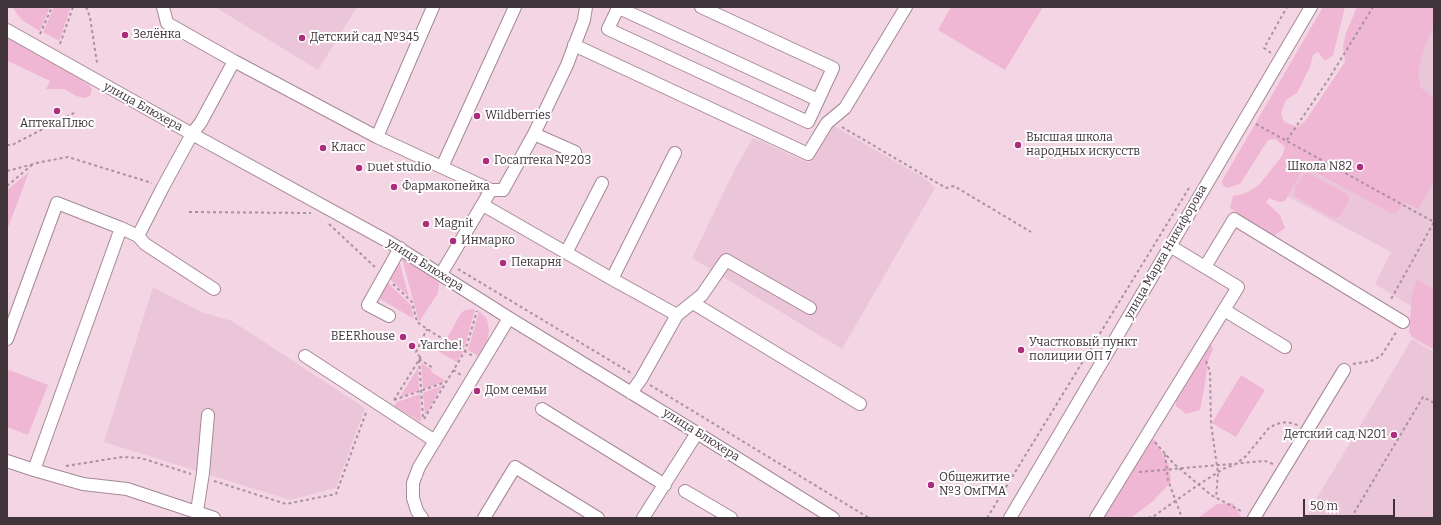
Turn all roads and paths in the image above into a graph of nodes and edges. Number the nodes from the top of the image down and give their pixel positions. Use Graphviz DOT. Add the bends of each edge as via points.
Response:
graph roads {
  1 [pos="52,7"];
  2 [pos="73,7"];
  3 [pos="86,7"];
  4 [pos="163,7"];
  5 [pos="433,7"];
  6 [pos="515,7"];
  7 [pos="586,7"];
  8 [pos="618,7"];
  9 [pos="702,7"];
  10 [pos="906,7"];
  11 [pos="1287,7"];
  12 [pos="1372,7"];
  13 [pos="1307,8"];
  14 [pos="7,30"];
  15 [pos="40,34"];
  16 [pos="60,44"];
  17 [pos="574,45"];
  18 [pos="1268,58"];
  19 [pos="234,61"];
  20 [pos="97,63"];
  21 [pos="818,100"];
  22 [pos="74,113"];
  23 [pos="1245,118"];
  24 [pos="831,120"];
  25 [pos="192,134"];
  26 [pos="534,134"];
  27 [pos="377,137"];
  28 [pos="1287,140"];
  29 [pos="7,145"];
  30 [pos="575,152"];
  31 [pos="675,153"];
  32 [pos="32,164"];
  33 [pos="442,167"];
  34 [pos="7,171"];
  35 [pos="602,182"];
  36 [pos="1190,185"];
  37 [pos="7,186"];
  38 [pos="163,187"];
  39 [pos="491,190"];
  40 [pos="483,205"];
  41 [pos="189,212"];
  42 [pos="318,214"];
  43 [pos="121,228"];
  44 [pos="1031,232"];
  45 [pos="138,236"];
  46 [pos="1170,246"];
  47 [pos="400,248"];
  48 [pos="566,254"];
  49 [pos="448,263"];
  50 [pos="1205,267"];
  51 [pos="441,274"];
  52 [pos="612,280"];
  53 [pos="214,289"];
  54 [pos="693,304"];
  55 [pos="810,308"];
  56 [pos="478,309"];
  57 [pos="1224,310"];
  58 [pos="1385,311"];
  59 [pos="677,315"];
  60 [pos="389,316"];
  61 [pos="509,318"];
  62 [pos="1403,322"];
  63 [pos="427,328"];
  64 [pos="433,333"];
  65 [pos="7,339"];
  66 [pos="1285,347"];
  67 [pos="1199,350"];
  68 [pos="465,351"];
  69 [pos="422,355"];
  70 [pos="305,356"];
  71 [pos="420,359"];
  72 [pos="482,362"];
  73 [pos="433,368"];
  74 [pos="1344,370"];
  75 [pos="641,379"];
  76 [pos="447,382"];
  77 [pos="421,391"];
  78 [pos="631,393"];
  79 [pos="371,398"];
  80 [pos="394,400"];
  81 [pos="1434,403"];
  82 [pos="860,404"];
  83 [pos="390,406"];
  84 [pos="542,409"];
  85 [pos="208,415"];
  86 [pos="1308,429"];
  87 [pos="697,433"];
  88 [pos="1148,434"];
  89 [pos="435,441"];
  90 [pos="1165,453"];
  91 [pos="7,460"];
  92 [pos="1236,464"];
  93 [pos="1217,466"];
  94 [pos="61,467"];
  95 [pos="1180,468"];
  96 [pos="34,470"];
  97 [pos="1167,470"];
  98 [pos="1283,470"];
  99 [pos="1125,471"];
  100 [pos="1218,473"];
  101 [pos="202,478"];
  102 [pos="1198,484"];
  103 [pos="665,485"];
  104 [pos="685,491"];
  105 [pos="1216,498"];
  106 [pos="1176,500"];
  107 [pos="196,511"];
  108 [pos="831,517"];
  109 [pos="1013,517"];
  110 [pos="1254,517"];
  111 [pos="214,518"];
  112 [pos="422,518"];
  113 [pos="484,518"];
  114 [pos="598,518"];
  115 [pos="643,518"];
  116 [pos="730,518"];
  117 [pos="869,518"];
  118 [pos="987,518"];
  119 [pos="1096,518"];
  120 [pos="1148,518"];
  121 [pos="1182,518"];
  122 [pos="1351,518"];
  1 -- 15 [label="path"];
  2 -- 16 [label="path"];
  3 -- 20 [label="path"];
  4 -- 19 [label="street" via="167,23"];
  5 -- 27 [label="street"];
  6 -- 33 [label="street"];
  7 -- 17 [label="street" via="584,20"];
  8 -- 21 [label="street"];
  8 -- 21 [label="street" via="608,29 623,36 808,122"];
  9 -- 21 [label="street" via="833,68"];
  10 -- 24 [label="street" via="845,108"];
  11 -- 18 [label="path" via="1264,48 1271,53"];
  12 -- 28 [label="path" via="1328,80"];
  13 -- 23 [label="street, улица Марка Никифорова"];
  14 -- 25 [label="street, улица Блюхера"];
  17 -- 24 [label="street" via="808,154"];
  17 -- 26 [label="street"];
  19 -- 25 [label="street"];
  19 -- 27 [label="street"];
  22 -- 29 [label="path" via="12,145"];
  23 -- 28 [label="path"];
  23 -- 46 [label="street, улица Марка Никифорова"];
  24 -- 44 [label="path" via="946,188 954,186"];
  25 -- 38 [label="street"];
  25 -- 47 [label="street, улица Блюхера"];
  26 -- 30 [label="street"];
  26 -- 39 [label="street" via="503,190"];
  27 -- 33 [label="street"];
  28 -- 58 [label="path" via="1434,222"];
  31 -- 52 [label="street"];
  32 -- 34 [label="path"];
  32 -- 37 [label="path"];
  32 -- 38 [label="path" via="68,157"];
  33 -- 39 [label="street"];
  35 -- 48 [label="street"];
  36 -- 118 [label="path"];
  38 -- 45 [label="street"];
  39 -- 40 [label="street"];
  40 -- 48 [label="street"];
  40 -- 49 [label="street"];
  41 -- 42 [label="path"];
  43 -- 45 [label="street"];
  43 -- 65 [label="street" via="56,203"];
  43 -- 96 [label="street"];
  45 -- 53 [label="street" via="145,244"];
  46 -- 50 [label="street"];
  46 -- 109 [label="street, улица Марка Никифорова"];
  47 -- 51 [label="street, улица Блюхера"];
  47 -- 60 [label="street" via="368,305"];
  48 -- 52 [label="street"];
  49 -- 51 [label="street"];
  49 -- 75 [label="path"];
  50 -- 57 [label="street" via="1238,287"];
  50 -- 58 [label="street" via="1234,219"];
  51 -- 61 [label="street, улица Блюхера"];
  52 -- 59 [label="street"];
  54 -- 55 [label="street" via="726,260"];
  54 -- 59 [label="street"];
  54 -- 82 [label="street"];
  56 -- 68 [label="path"];
  57 -- 66 [label="street"];
  57 -- 67 [label="street"];
  58 -- 62 [label="street"];
  59 -- 75 [label="street"];
  61 -- 72 [label="street"];
  61 -- 78 [label="street, улица Блюхера"];
  62 -- 74 [label="path" via="1382,356 1371,361 1356,362"];
  63 -- 71 [label="path" via="416,352"];
  64 -- 68 [label="path"];
  67 -- 88 [label="street"];
  67 -- 93 [label="path" via="1210,372 1211,424"];
  68 -- 72 [label="path"];
  68 -- 76 [label="path"];
  69 -- 71 [label="path"];
  70 -- 79 [label="street"];
  71 -- 73 [label="path"];
  71 -- 77 [label="path"];
  71 -- 80 [label="path"];
  72 -- 89 [label="street"];
  74 -- 86 [label="street"];
  75 -- 78 [label="street"];
  75 -- 117 [label="path"];
  76 -- 77 [label="path"];
  76 -- 77 [label="path" via="423,421"];
  77 -- 80 [label="path"];
  78 -- 87 [label="street, улица Блюхера"];
  79 -- 89 [label="street"];
  79 -- 101 [label="path" via="336,494 286,504"];
  80 -- 83 [label="path"];
  81 -- 122 [label="path" via="1423,397"];
  84 -- 103 [label="street"];
  85 -- 101 [label="street"];
  86 -- 92 [label="path" via="1287,422 1276,424"];
  86 -- 98 [label="street"];
  87 -- 103 [label="street"];
  87 -- 108 [label="street, улица Блюхера"];
  88 -- 90 [label="path"];
  88 -- 99 [label="street"];
  89 -- 112 [label="street" via="419,467 413,483 416,511"];
  90 -- 95 [label="path"];
  90 -- 97 [label="path"];
  91 -- 96 [label="street"];
  92 -- 93 [label="path"];
  92 -- 98 [label="path" via="1269,462"];
  92 -- 100 [label="path"];
  93 -- 95 [label="path"];
  93 -- 100 [label="path"];
  94 -- 101 [label="path" via="122,457 141,458"];
  95 -- 97 [label="path"];
  95 -- 102 [label="path"];
  96 -- 107 [label="street" via="84,484 127,489"];
  97 -- 99 [label="path"];
  97 -- 106 [label="path"];
  98 -- 110 [label="street"];
  99 -- 119 [label="street"];
  100 -- 102 [label="path"];
  100 -- 105 [label="path"];
  101 -- 107 [label="street"];
  102 -- 105 [label="path"];
  102 -- 106 [label="path"];
  103 -- 115 [label="street"];
  104 -- 116 [label="street"];
  105 -- 110 [label="path"];
  106 -- 120 [label="path"];
  106 -- 121 [label="path"];
  107 -- 111 [label="street"];
  113 -- 114 [label="street" via="515,467"];
}
